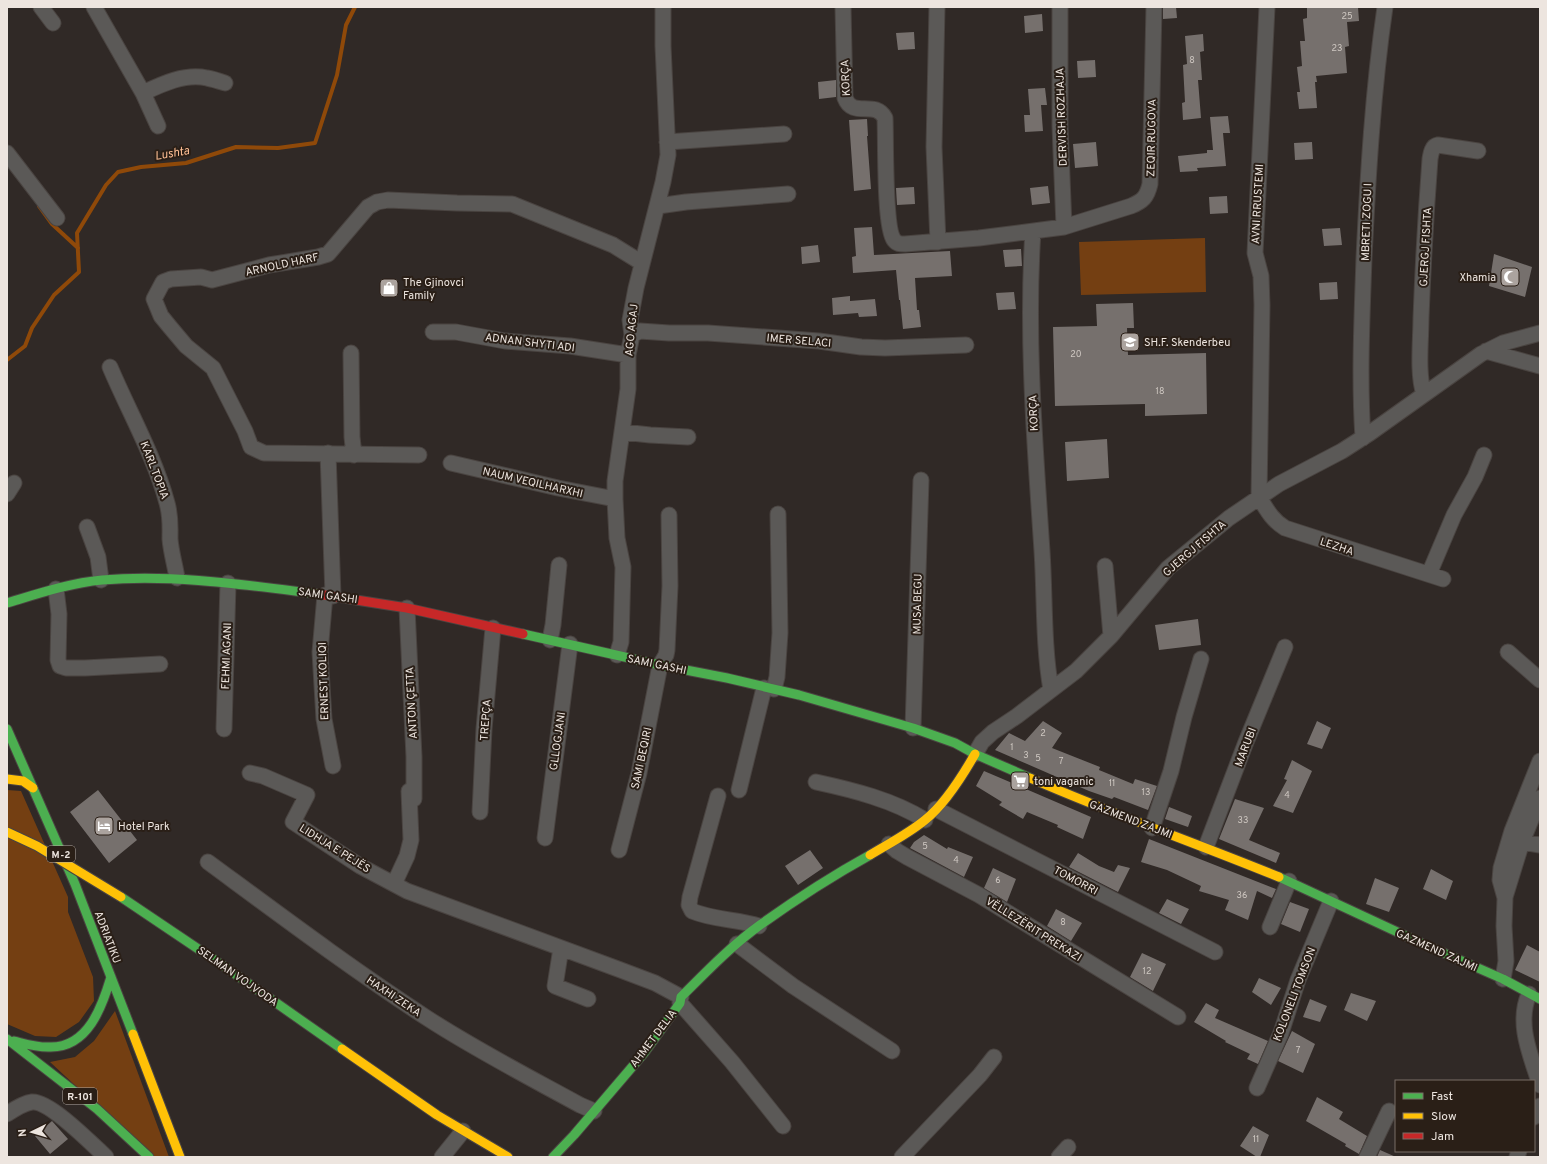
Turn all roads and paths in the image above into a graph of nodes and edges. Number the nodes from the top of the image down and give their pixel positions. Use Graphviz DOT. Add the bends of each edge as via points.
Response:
graph roads {
  1 [pos="41,7"];
  2 [pos="94,7"];
  3 [pos="663,7"];
  4 [pos="843,7"];
  5 [pos="937,7"];
  6 [pos="1060,7"];
  7 [pos="1154,7"];
  8 [pos="1266,7"];
  9 [pos="1385,7"];
  10 [pos="53,23"];
  11 [pos="225,83"];
  12 [pos="143,94"];
  13 [pos="158,126"];
  14 [pos="784,134"];
  15 [pos="667,142"];
  16 [pos="1478,151"];
  17 [pos="7,153"];
  18 [pos="788,194"];
  19 [pos="658,206"];
  20 [pos="57,218"];
  21 [pos="1064,226"];
  22 [pos="1033,231"];
  23 [pos="938,242"];
  24 [pos="642,263"];
  25 [pos="433,332"];
  26 [pos="1540,333"];
  27 [pos="632,335"];
  28 [pos="966,345"];
  29 [pos="1486,351"];
  30 [pos="351,353"];
  31 [pos="628,355"];
  32 [pos="1540,366"];
  33 [pos="110,368"];
  34 [pos="1424,394"];
  35 [pos="623,432"];
  36 [pos="688,437"];
  37 [pos="1363,438"];
  38 [pos="328,453"];
  39 [pos="354,454"];
  40 [pos="419,455"];
  41 [pos="1484,455"];
  42 [pos="451,463"];
  43 [pos="921,480"];
  44 [pos="1259,497"];
  45 [pos="615,499"];
  46 [pos="778,514"];
  47 [pos="669,515"];
  48 [pos="87,528"];
  49 [pos="559,565"];
  50 [pos="1105,566"];
  51 [pos="176,578"];
  52 [pos="101,580"];
  53 [pos="228,583"];
  54 [pos="56,589"];
  55 [pos="329,595"];
  56 [pos="7,603"];
  57 [pos="407,608"];
  58 [pos="493,628"];
  59 [pos="1111,636"];
  60 [pos="550,640"];
  61 [pos="570,644"];
  62 [pos="1285,647"];
  63 [pos="1508,652"];
  64 [pos="617,655"];
  65 [pos="1200,659"];
  66 [pos="160,664"];
  67 [pos="660,665"];
  68 [pos="1540,680"];
  69 [pos="769,688"];
  70 [pos="1051,690"];
  71 [pos="913,728"];
  72 [pos="224,729"];
  73 [pos="8,730"];
  74 [pos="7,751"];
  75 [pos="975,754"];
  76 [pos="1540,761"];
  77 [pos="333,766"];
  78 [pos="250,773"];
  79 [pos="7,779"];
  80 [pos="816,782"];
  81 [pos="33,788"];
  82 [pos="739,790"];
  83 [pos="718,796"];
  84 [pos="1540,798"];
  85 [pos="936,809"];
  86 [pos="480,812"];
  87 [pos="925,820"];
  88 [pos="1152,828"];
  89 [pos="7,832"];
  90 [pos="545,838"];
  91 [pos="1522,842"];
  92 [pos="889,844"];
  93 [pos="1540,845"];
  94 [pos="1206,847"];
  95 [pos="619,850"];
  96 [pos="208,862"];
  97 [pos="1289,881"];
  98 [pos="394,884"];
  99 [pos="1505,898"];
  100 [pos="1331,901"];
  101 [pos="759,926"];
  102 [pos="1270,927"];
  103 [pos="737,944"];
  104 [pos="561,948"];
  105 [pos="1215,952"];
  106 [pos="111,977"];
  107 [pos="1503,979"];
  108 [pos="1535,996"];
  109 [pos="588,999"];
  110 [pos="681,1000"];
  111 [pos="1178,1017"];
  112 [pos="7,1039"];
  113 [pos="892,1051"];
  114 [pos="994,1057"];
  115 [pos="1540,1085"];
  116 [pos="1258,1088"];
  117 [pos="1540,1106"];
  118 [pos="594,1111"];
  119 [pos="1389,1111"];
  120 [pos="7,1114"];
  121 [pos="1535,1115"];
  122 [pos="783,1126"];
  123 [pos="463,1131"];
  124 [pos="106,1157"];
  125 [pos="149,1157"];
  126 [pos="180,1157"];
  127 [pos="442,1157"];
  128 [pos="508,1157"];
  129 [pos="553,1157"];
  130 [pos="902,1157"];
  131 [pos="1367,1157"];
  1 -- 10 [label="street"];
  2 -- 12 [label="street"];
  3 -- 15 [label="street, AGO AGAJ"];
  4 -- 23 [label="street, KORÇA" via="844,98 847,105 852,108 879,111 885,118 891,235 898,244"];
  5 -- 23 [label="street" via="934,146"];
  6 -- 21 [label="street, DERVISH ROZHAJA" via="1060,126"];
  7 -- 21 [label="street, ZEQIR RUGOVA" via="1150,184 1147,195 1142,201 1131,206"];
  8 -- 44 [label="street, AVNI RRUSTEMI" via="1255,253 1261,276 1262,305"];
  9 -- 37 [label="street, MBRETI ZOGU I" via="1376,66 1367,190 1362,357"];
  11 -- 12 [label="street" via="205,77 186,78 160,85"];
  12 -- 13 [label="street"];
  14 -- 15 [label="street"];
  15 -- 19 [label="street, AGO AGAJ" via="668,155"];
  16 -- 34 [label="street, GJERGJ FISHTA" via="1438,145 1432,150 1424,244 1421,337 1421,385"];
  17 -- 20 [label="street"];
  18 -- 19 [label="street"];
  19 -- 24 [label="street, AGO AGAJ"];
  21 -- 22 [label="street, ZEQIR RUGOVA"];
  22 -- 23 [label="street, KORÇA"];
  22 -- 70 [label="street, KORÇA" via="1033,412 1047,669"];
  24 -- 27 [label="street, AGO AGAJ" via="630,320"];
  24 -- 38 [label="street, ARNOLD HARF" via="613,245 512,204 388,200 368,207 328,254 269,265 212,280 201,277 163,282 154,298 161,316 186,346 213,368 251,447 264,453"];
  25 -- 31 [label="street, ADNAN SHYTI ADI" via="456,332 505,341 570,346"];
  26 -- 29 [label="street, GJERGJ FISHTA" via="1503,342"];
  27 -- 28 [label="street, IMER SELACI" via="640,331 708,333 885,348"];
  27 -- 31 [label="street, AGO AGAJ"];
  29 -- 32 [label="street"];
  29 -- 34 [label="street, GJERGJ FISHTA"];
  30 -- 39 [label="street"];
  31 -- 35 [label="street, AGO AGAJ" via="628,389"];
  33 -- 51 [label="street, KARL TOPIA" via="148,449 167,501"];
  34 -- 37 [label="street, GJERGJ FISHTA"];
  35 -- 36 [label="street"];
  35 -- 45 [label="street, AGO AGAJ" via="615,481"];
  37 -- 44 [label="street, GJERGJ FISHTA"];
  38 -- 39 [label="street, ARNOLD HARF"];
  38 -- 55 [label="street"];
  39 -- 40 [label="street, ARNOLD HARF"];
  41 -- 44 [label="street, LEZHA" via="1454,516 1436,577 1285,528 1276,523"];
  42 -- 45 [label="street, NAUM VEQILHARXHI"];
  43 -- 71 [label="street, MUSA BEGU"];
  44 -- 59 [label="street, GJERGJ FISHTA" via="1223,522 1168,568"];
  45 -- 64 [label="street, AGO AGAJ" via="617,538 623,568 621,642"];
  46 -- 69 [label="street" via="780,633 778,666"];
  47 -- 67 [label="street, SAMI BEQIRI" via="670,586 666,656"];
  48 -- 52 [label="street" via="98,557"];
  49 -- 60 [label="street"];
  50 -- 59 [label="street"];
  51 -- 52 [label="street, SAMI GASHI"];
  51 -- 53 [label="street, SAMI GASHI"];
  52 -- 54 [label="street, SAMI GASHI"];
  53 -- 55 [label="street, SAMI GASHI"];
  53 -- 72 [label="street, FEHMI AGANI"];
  54 -- 56 [label="street, SAMI GASHI"];
  54 -- 66 [label="street" via="60,666 85,668"];
  55 -- 57 [label="street, SAMI GASHI"];
  55 -- 77 [label="street, ERNEST KOLIQI" via="320,652 324,719"];
  57 -- 58 [label="street, SAMI GASHI"];
  57 -- 98 [label="street, ANTON ÇETTA" via="414,757 411,840 407,856"];
  58 -- 60 [label="street, SAMI GASHI"];
  58 -- 86 [label="street, TREPÇA"];
  59 -- 70 [label="street, GJERGJ FISHTA" via="1065,681"];
  60 -- 61 [label="street, SAMI GASHI"];
  61 -- 64 [label="street, SAMI GASHI"];
  61 -- 90 [label="street, GLLOGJANI"];
  62 -- 94 [label="street, MARUBI"];
  63 -- 68 [label="street"];
  64 -- 67 [label="street, SAMI GASHI"];
  65 -- 88 [label="street" via="1171,771"];
  67 -- 69 [label="street, SAMI GASHI"];
  67 -- 95 [label="street, SAMI BEQIRI" via="639,773"];
  69 -- 71 [label="street, SAMI GASHI"];
  69 -- 82 [label="street"];
  70 -- 75 [label="street, GJERGJ FISHTA" via="993,732 982,742"];
  71 -- 75 [label="street, SAMI GASHI" via="955,743"];
  73 -- 74 [label="street"];
  73 -- 81 [label="street, ADRIATIKU / M-2"];
  75 -- 85 [label="street, AHMET DELIA" via="963,775"];
  75 -- 88 [label="street, GAZMEND ZAJMI"];
  76 -- 99 [label="street" via="1502,861 1500,880"];
  78 -- 98 [label="street, LIDHJA E PEJËS" via="307,795 293,822 360,866"];
  79 -- 81 [label="street" via="23,781"];
  80 -- 87 [label="street" via="875,798"];
  81 -- 106 [label="street, ADRIATIKU / M-2" via="75,884"];
  83 -- 101 [label="street" via="689,905 692,911 700,914 745,921"];
  84 -- 91 [label="street"];
  85 -- 87 [label="street, AHMET DELIA"];
  85 -- 105 [label="street, TOMORRI"];
  87 -- 92 [label="street, AHMET DELIA"];
  88 -- 94 [label="street, GAZMEND ZAJMI"];
  89 -- 123 [label="street, SELMAN VOJVODA, bridge" via="37,846 121,897"];
  91 -- 93 [label="street"];
  91 -- 99 [label="street"];
  92 -- 101 [label="street, AHMET DELIA" via="841,871"];
  92 -- 111 [label="street, VËLLEZËRIT PREKAZI" via="907,857 979,895"];
  94 -- 97 [label="street, GAZMEND ZAJMI"];
  96 -- 118 [label="street, HAXHI ZEKA" via="428,1019 489,1056"];
  97 -- 100 [label="street, GAZMEND ZAJMI"];
  97 -- 102 [label="street"];
  98 -- 104 [label="street, LIDHJA E PEJËS" via="451,908"];
  99 -- 107 [label="street" via="1506,960"];
  100 -- 107 [label="street, GAZMEND ZAJMI"];
  100 -- 116 [label="street, KOLONELI TOMSON" via="1298,980 1281,1033"];
  101 -- 103 [label="street, AHMET DELIA"];
  103 -- 110 [label="street, AHMET DELIA" via="716,962"];
  103 -- 113 [label="street" via="793,986"];
  104 -- 109 [label="street" via="555,986"];
  104 -- 110 [label="street, LIDHJA E PEJËS" via="655,983"];
  106 -- 112 [label="street, R-101" via="102,1005 92,1023 67,1045 49,1048"];
  106 -- 126 [label="street, ADRIATIKU / M-2"];
  107 -- 108 [label="street, GAZMEND ZAJMI"];
  108 -- 115 [label="street" via="1524,1008 1526,1037"];
  110 -- 118 [label="street, AHMET DELIA" via="644,1053"];
  110 -- 122 [label="street"];
  112 -- 125 [label="street, R-101" via="97,1109"];
  114 -- 130 [label="street"];
  117 -- 121 [label="street"];
  118 -- 129 [label="street, AHMET DELIA"];
  119 -- 131 [label="street"];
  120 -- 124 [label="street" via="32,1102 42,1103 70,1124"];
  123 -- 127 [label="street"];
  123 -- 128 [label="street, SELMAN VOJVODA"];
}
